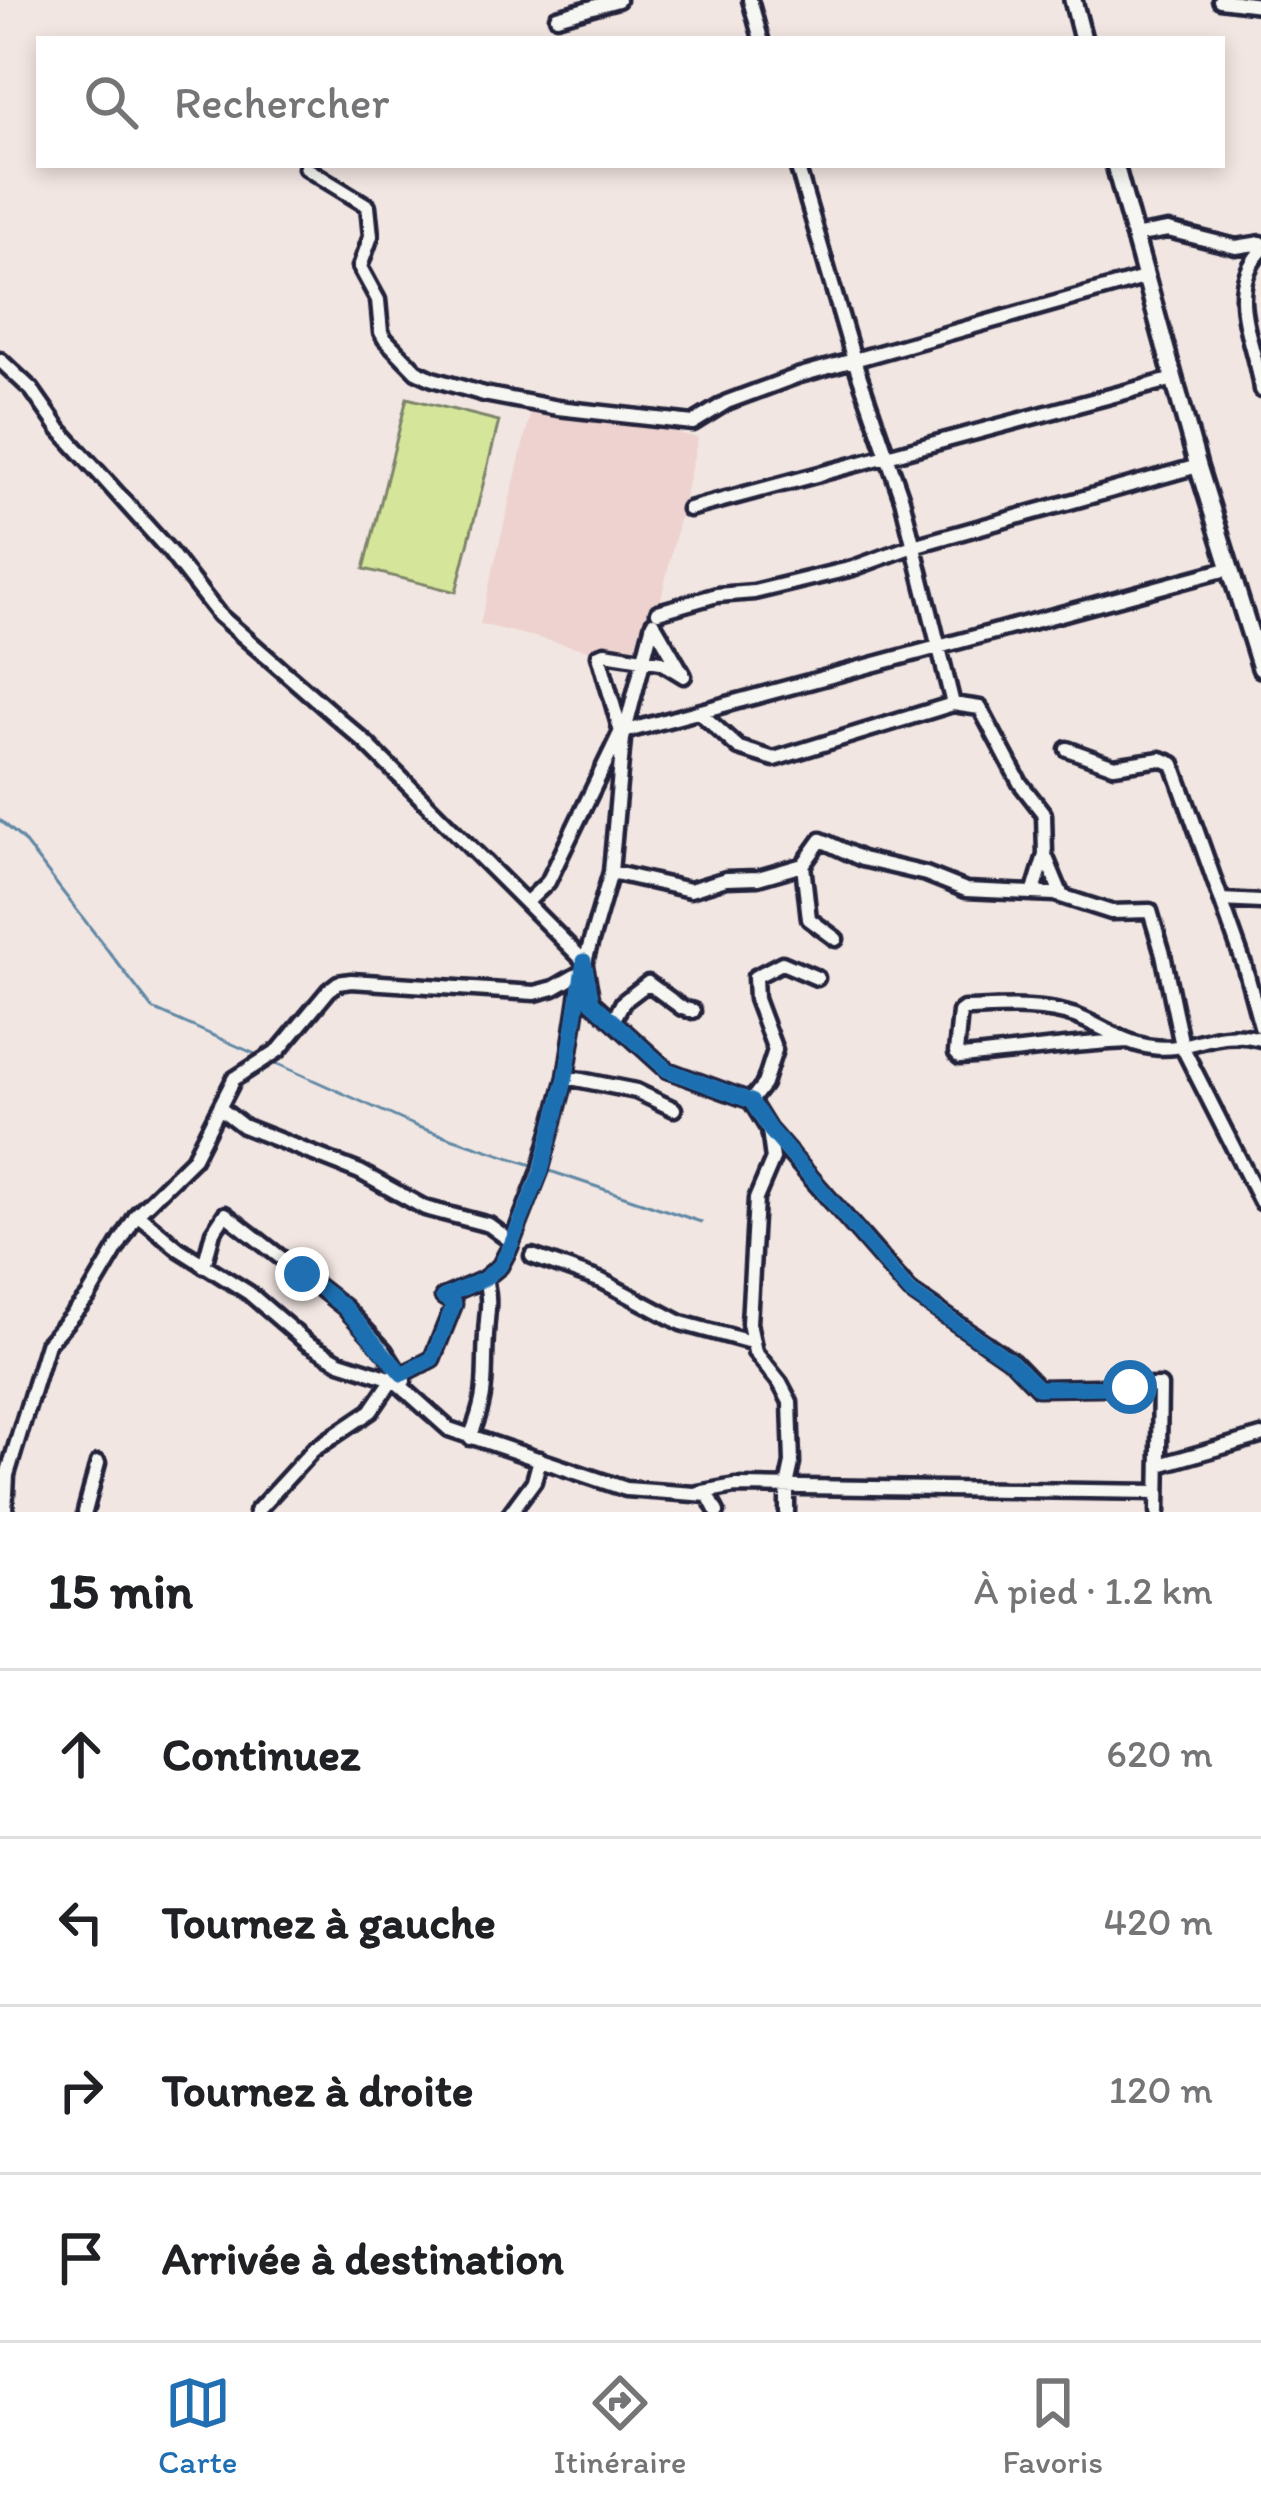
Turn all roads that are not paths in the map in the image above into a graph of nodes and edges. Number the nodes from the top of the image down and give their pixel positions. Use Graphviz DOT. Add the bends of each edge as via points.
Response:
graph roads {
  1 [pos="618,0"];
  2 [pos="750,0"];
  3 [pos="1072,0"];
  4 [pos="1220,0"];
  5 [pos="1260,5"];
  6 [pos="557,16"];
  7 [pos="760,36"];
  8 [pos="1081,36"];
  9 [pos="306,168"];
  10 [pos="798,168"];
  11 [pos="1116,168"];
  12 [pos="1133,236"];
  13 [pos="1261,247"];
  14 [pos="1144,278"];
  15 [pos="0,360"];
  16 [pos="854,360"];
  17 [pos="1174,379"];
  18 [pos="1261,390"];
  19 [pos="888,455"];
  20 [pos="1198,466"];
  21 [pos="689,509"];
  22 [pos="914,546"];
  23 [pos="1231,568"];
  24 [pos="658,612"];
  25 [pos="937,649"];
  26 [pos="1260,664"];
  27 [pos="953,704"];
  28 [pos="699,712"];
  29 [pos="624,734"];
  30 [pos="1067,749"];
  31 [pos="1045,855"];
  32 [pos="803,865"];
  33 [pos="611,872"];
  34 [pos="1034,891"];
  35 [pos="1062,896"];
  36 [pos="1221,900"];
  37 [pos="527,902"];
  38 [pos="1261,902"];
  39 [pos="836,939"];
  40 [pos="583,967"];
  41 [pos="817,978"];
  42 [pos="693,1011"];
  43 [pos="613,1021"];
  44 [pos="1261,1026"];
  45 [pos="1261,1040"];
  46 [pos="1128,1041"];
  47 [pos="1182,1046"];
  48 [pos="566,1077"];
  49 [pos="751,1101"];
  50 [pos="221,1109"];
  51 [pos="674,1109"];
  52 [pos="770,1130"];
  53 [pos="1261,1202"];
  54 [pos="137,1214"];
  55 [pos="512,1241"];
  56 [pos="532,1256"];
  57 [pos="204,1266"];
  58 [pos="485,1278"];
  59 [pos="751,1342"];
  60 [pos="397,1377"];
  61 [pos="1261,1436"];
  62 [pos="470,1438"];
  63 [pos="540,1459"];
  64 [pos="98,1463"];
  65 [pos="1159,1465"];
  66 [pos="787,1486"];
  67 [pos="1158,1492"];
  68 [pos="678,1496"];
  69 [pos="5,1512"];
  70 [pos="85,1512"];
  71 [pos="256,1512"];
  72 [pos="512,1512"];
  73 [pos="717,1512"];
  74 [pos="787,1512"];
  75 [pos="1158,1512"];
  1 -- 6 [label="street"];
  2 -- 7 [label="street"];
  3 -- 8 [label="main road"];
  4 -- 5 [label="street"];
  9 -- 16 [label="street" via="368,206 371,236 360,267 378,300 380,332 416,371 458,388 693,423 728,402"];
  10 -- 16 [label="street"];
  11 -- 12 [label="main road"];
  12 -- 13 [label="street" via="1168,230"];
  12 -- 14 [label="main road"];
  13 -- 18 [label="street" via="1240,297"];
  14 -- 16 [label="street"];
  14 -- 17 [label="main road"];
  15 -- 37 [label="street" via="225,620 366,743"];
  16 -- 19 [label="street"];
  17 -- 19 [label="street"];
  17 -- 20 [label="main road"];
  19 -- 21 [label="street"];
  19 -- 22 [label="street"];
  20 -- 22 [label="street"];
  20 -- 23 [label="main road"];
  22 -- 24 [label="street" via="853,568"];
  22 -- 25 [label="street"];
  23 -- 25 [label="street"];
  23 -- 26 [label="main road"];
  25 -- 27 [label="street"];
  25 -- 28 [label="street"];
  27 -- 28 [label="street" via="774,759 739,748"];
  27 -- 31 [label="street" via="988,717 1046,819"];
  28 -- 29 [label="street"];
  29 -- 29 [label="street" via="645,659 605,652 597,659"];
  29 -- 33 [label="street"];
  29 -- 37 [label="street" via="548,882"];
  30 -- 36 [label="street" via="1114,766 1173,764"];
  31 -- 34 [label="street"];
  31 -- 35 [label="street"];
  32 -- 33 [label="street" via="690,890"];
  32 -- 34 [label="street" via="826,840 966,890"];
  32 -- 39 [label="street" via="809,919"];
  33 -- 40 [label="street"];
  34 -- 35 [label="street"];
  35 -- 47 [label="street" via="1111,912 1150,911"];
  36 -- 38 [label="street"];
  36 -- 44 [label="street"];
  37 -- 40 [label="street"];
  40 -- 43 [label="street" via="592,1002"];
  40 -- 48 [label="street"];
  40 -- 50 [label="street" via="535,993 338,982 279,1050 234,1079"];
  41 -- 49 [label="street" via="782,963 755,977 776,1050"];
  42 -- 43 [label="street" via="648,983 622,1002"];
  43 -- 49 [label="street" via="667,1070"];
  45 -- 47 [label="street" via="1226,1034"];
  46 -- 46 [label="street" via="960,1057 956,1054 964,1009 1069,1014"];
  46 -- 47 [label="street"];
  47 -- 53 [label="street"];
  48 -- 51 [label="street" via="636,1091"];
  48 -- 55 [label="street"];
  49 -- 52 [label="street"];
  50 -- 54 [label="street" via="193,1159"];
  50 -- 55 [label="street" via="243,1126 360,1172 424,1208 490,1225"];
  52 -- 59 [label="street" via="772,1159 756,1199"];
  52 -- 65 [label="street" via="910,1292 1038,1388 1160,1386"];
  54 -- 57 [label="street"];
  54 -- 69 [label="street" via="88,1297 47,1344 7,1475"];
  55 -- 58 [label="street"];
  56 -- 59 [label="street" via="681,1323"];
  57 -- 60 [label="street" via="340,1362"];
  57 -- 60 [label="street" via="226,1214 327,1292 376,1340"];
  58 -- 60 [label="street" via="443,1297 454,1304 439,1348"];
  58 -- 62 [label="street" via="491,1306 484,1402"];
  59 -- 66 [label="street" via="790,1402"];
  60 -- 62 [label="street" via="449,1429"];
  60 -- 71 [label="street" via="371,1411 313,1450"];
  61 -- 65 [label="street"];
  62 -- 63 [label="street"];
  63 -- 68 [label="street" via="626,1489"];
  63 -- 72 [label="street"];
  64 -- 70 [label="street"];
  65 -- 67 [label="street"];
  66 -- 67 [label="street"];
  66 -- 68 [label="street"];
  66 -- 74 [label="street"];
  67 -- 75 [label="street"];
  68 -- 73 [label="street" via="708,1496"];
}
